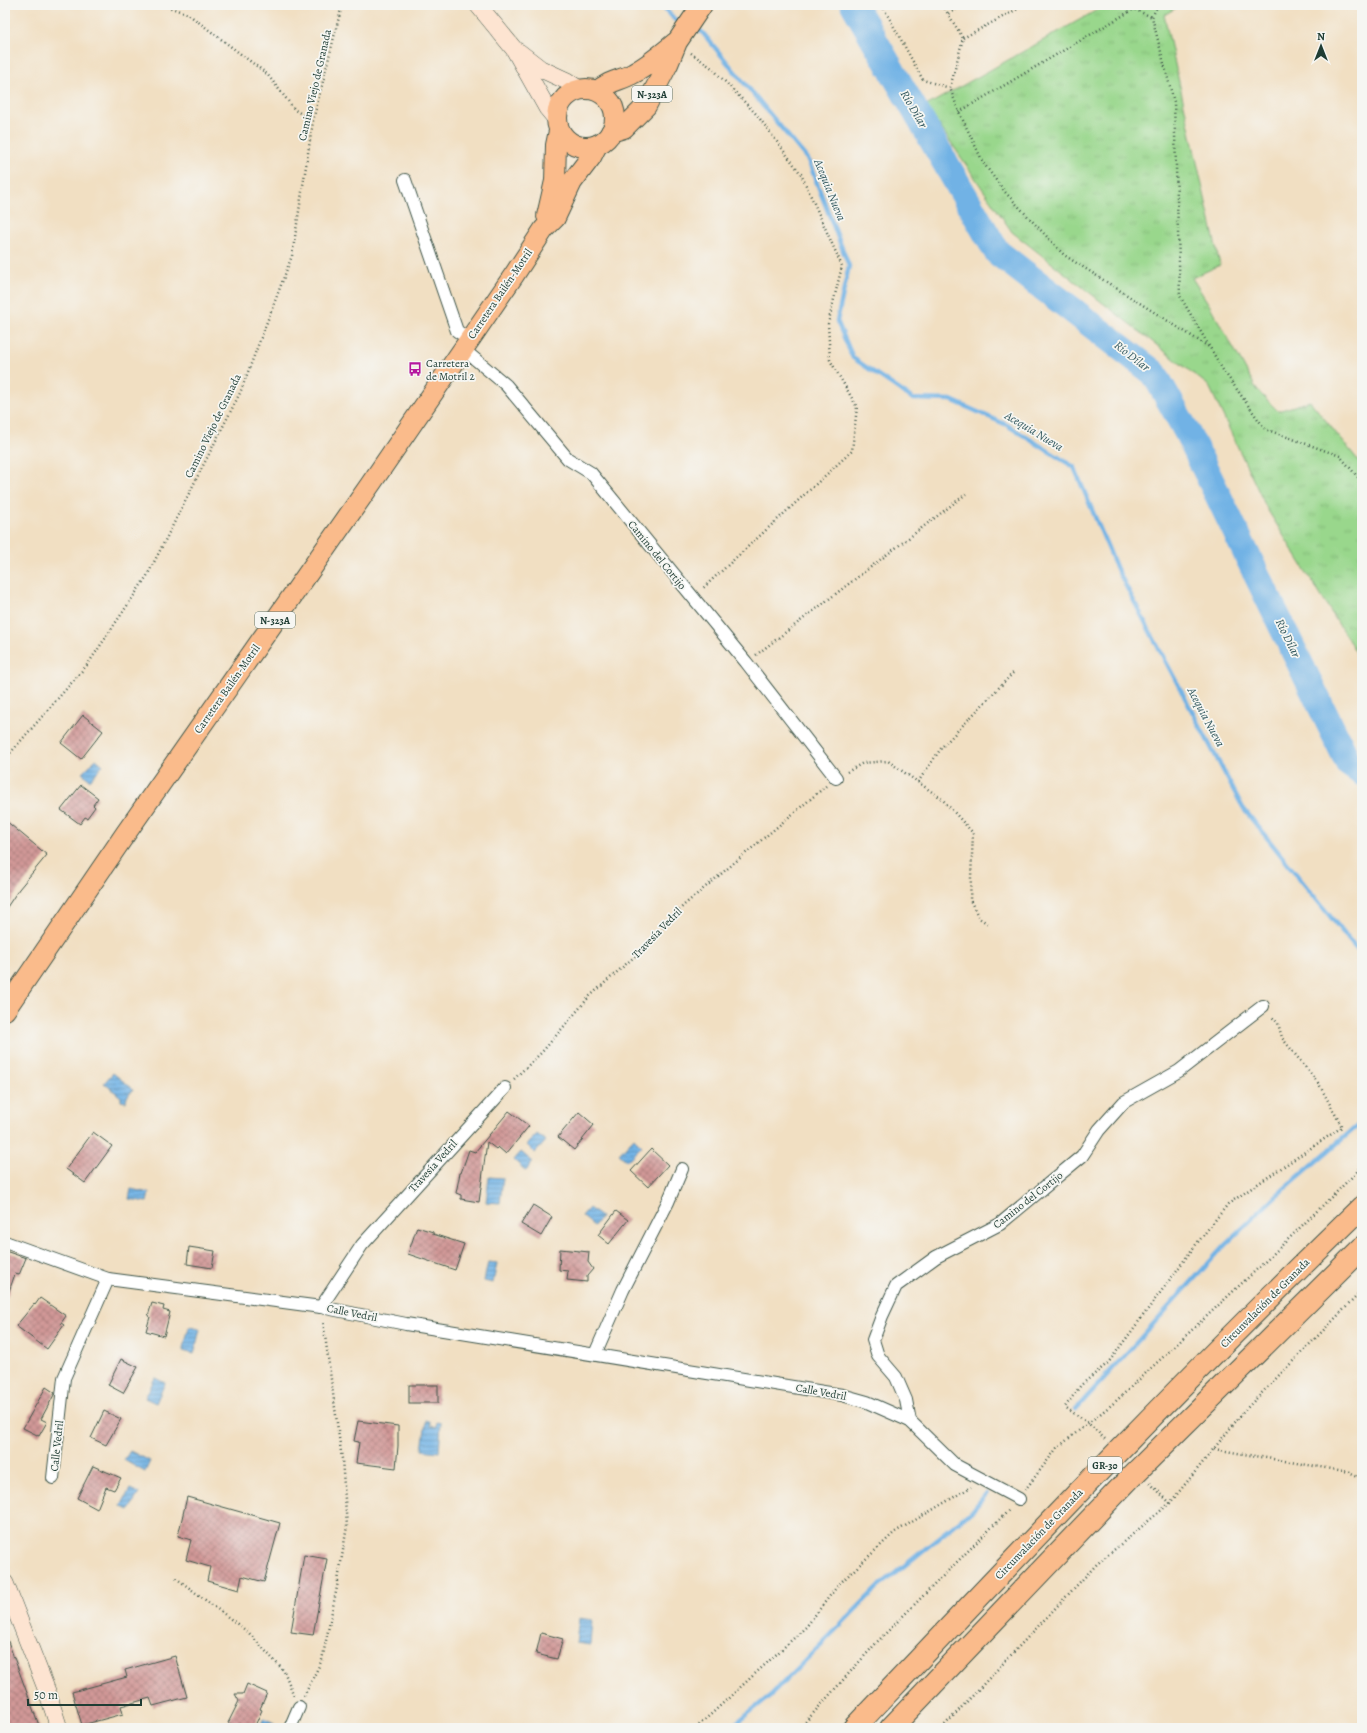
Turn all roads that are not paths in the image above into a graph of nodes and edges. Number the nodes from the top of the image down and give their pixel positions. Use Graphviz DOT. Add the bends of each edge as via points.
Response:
graph roads {
  1 [pos="478,5"];
  2 [pos="702,5"];
  3 [pos="679,38"];
  4 [pos="514,49"];
  5 [pos="588,90"];
  6 [pos="558,125"];
  7 [pos="604,138"];
  8 [pos="405,180"];
  9 [pos="544,228"];
  10 [pos="466,344"];
  11 [pos="836,778"];
  12 [pos="1263,1006"];
  13 [pos="5,1010"];
  14 [pos="505,1088"];
  15 [pos="682,1169"];
  16 [pos="1362,1207"];
  17 [pos="5,1242"];
  18 [pos="1362,1248"];
  19 [pos="108,1279"];
  20 [pos="321,1307"];
  21 [pos="595,1354"];
  22 [pos="910,1421"];
  23 [pos="53,1478"];
  24 [pos="1019,1499"];
  25 [pos="5,1583"];
  26 [pos="299,1707"];
  27 [pos="59,1728"];
  28 [pos="290,1728"];
  29 [pos="854,1728"];
  30 [pos="891,1728"];
  1 -- 4 [label="street"];
  2 -- 3 [label="main road, N-323A"];
  3 -- 5 [label="main road, N-323A" via="658,58 633,74"];
  3 -- 7 [label="main road, N-323A" via="646,106 624,128"];
  4 -- 5 [label="street" via="541,68"];
  4 -- 6 [label="street"];
  5 -- 6 [label="main road, N-323A" via="566,96 558,106"];
  5 -- 7 [label="main road, N-323A" via="608,98 613,108 615,119"];
  6 -- 7 [label="main road, N-323A" via="567,141 575,145 586,147"];
  6 -- 9 [label="main road, Carretera Bailén-Motril / N-323A" via="555,181"];
  7 -- 9 [label="main road, Carretera Bailén-Motril / N-323A" via="572,182 555,218"];
  8 -- 10 [label="street, Camino del Cortijo" via="457,330"];
  9 -- 10 [label="main road, Carretera Bailén-Motril / N-323A"];
  10 -- 11 [label="street, Camino del Cortijo" via="506,384 568,459 591,473 746,662"];
  10 -- 13 [label="main road, Carretera Bailén-Motril / N-323A"];
  12 -- 22 [label="street, Camino del Cortijo" via="1179,1071 1124,1102 1099,1130 1082,1156 1000,1224 936,1257 896,1286 873,1340 878,1356 896,1377 906,1400"];
  14 -- 20 [label="street, Travesía Vedril" via="362,1245"];
  15 -- 21 [label="street"];
  16 -- 29 [label="highway, Circunvalación de Granada / GR-30" via="1111,1459"];
  17 -- 19 [label="street, Calle Vedril"];
  18 -- 30 [label="highway, GR-30" via="1130,1478"];
  19 -- 20 [label="street, Calle Vedril"];
  19 -- 23 [label="street, Calle Vedril" via="64,1378"];
  20 -- 21 [label="street, Calle Vedril" via="406,1324"];
  21 -- 22 [label="street, Calle Vedril" via="842,1395 867,1402"];
  22 -- 24 [label="street, Calle Vedril" via="955,1465"];
  25 -- 27 [label="street"];
  26 -- 28 [label="street"];
}
